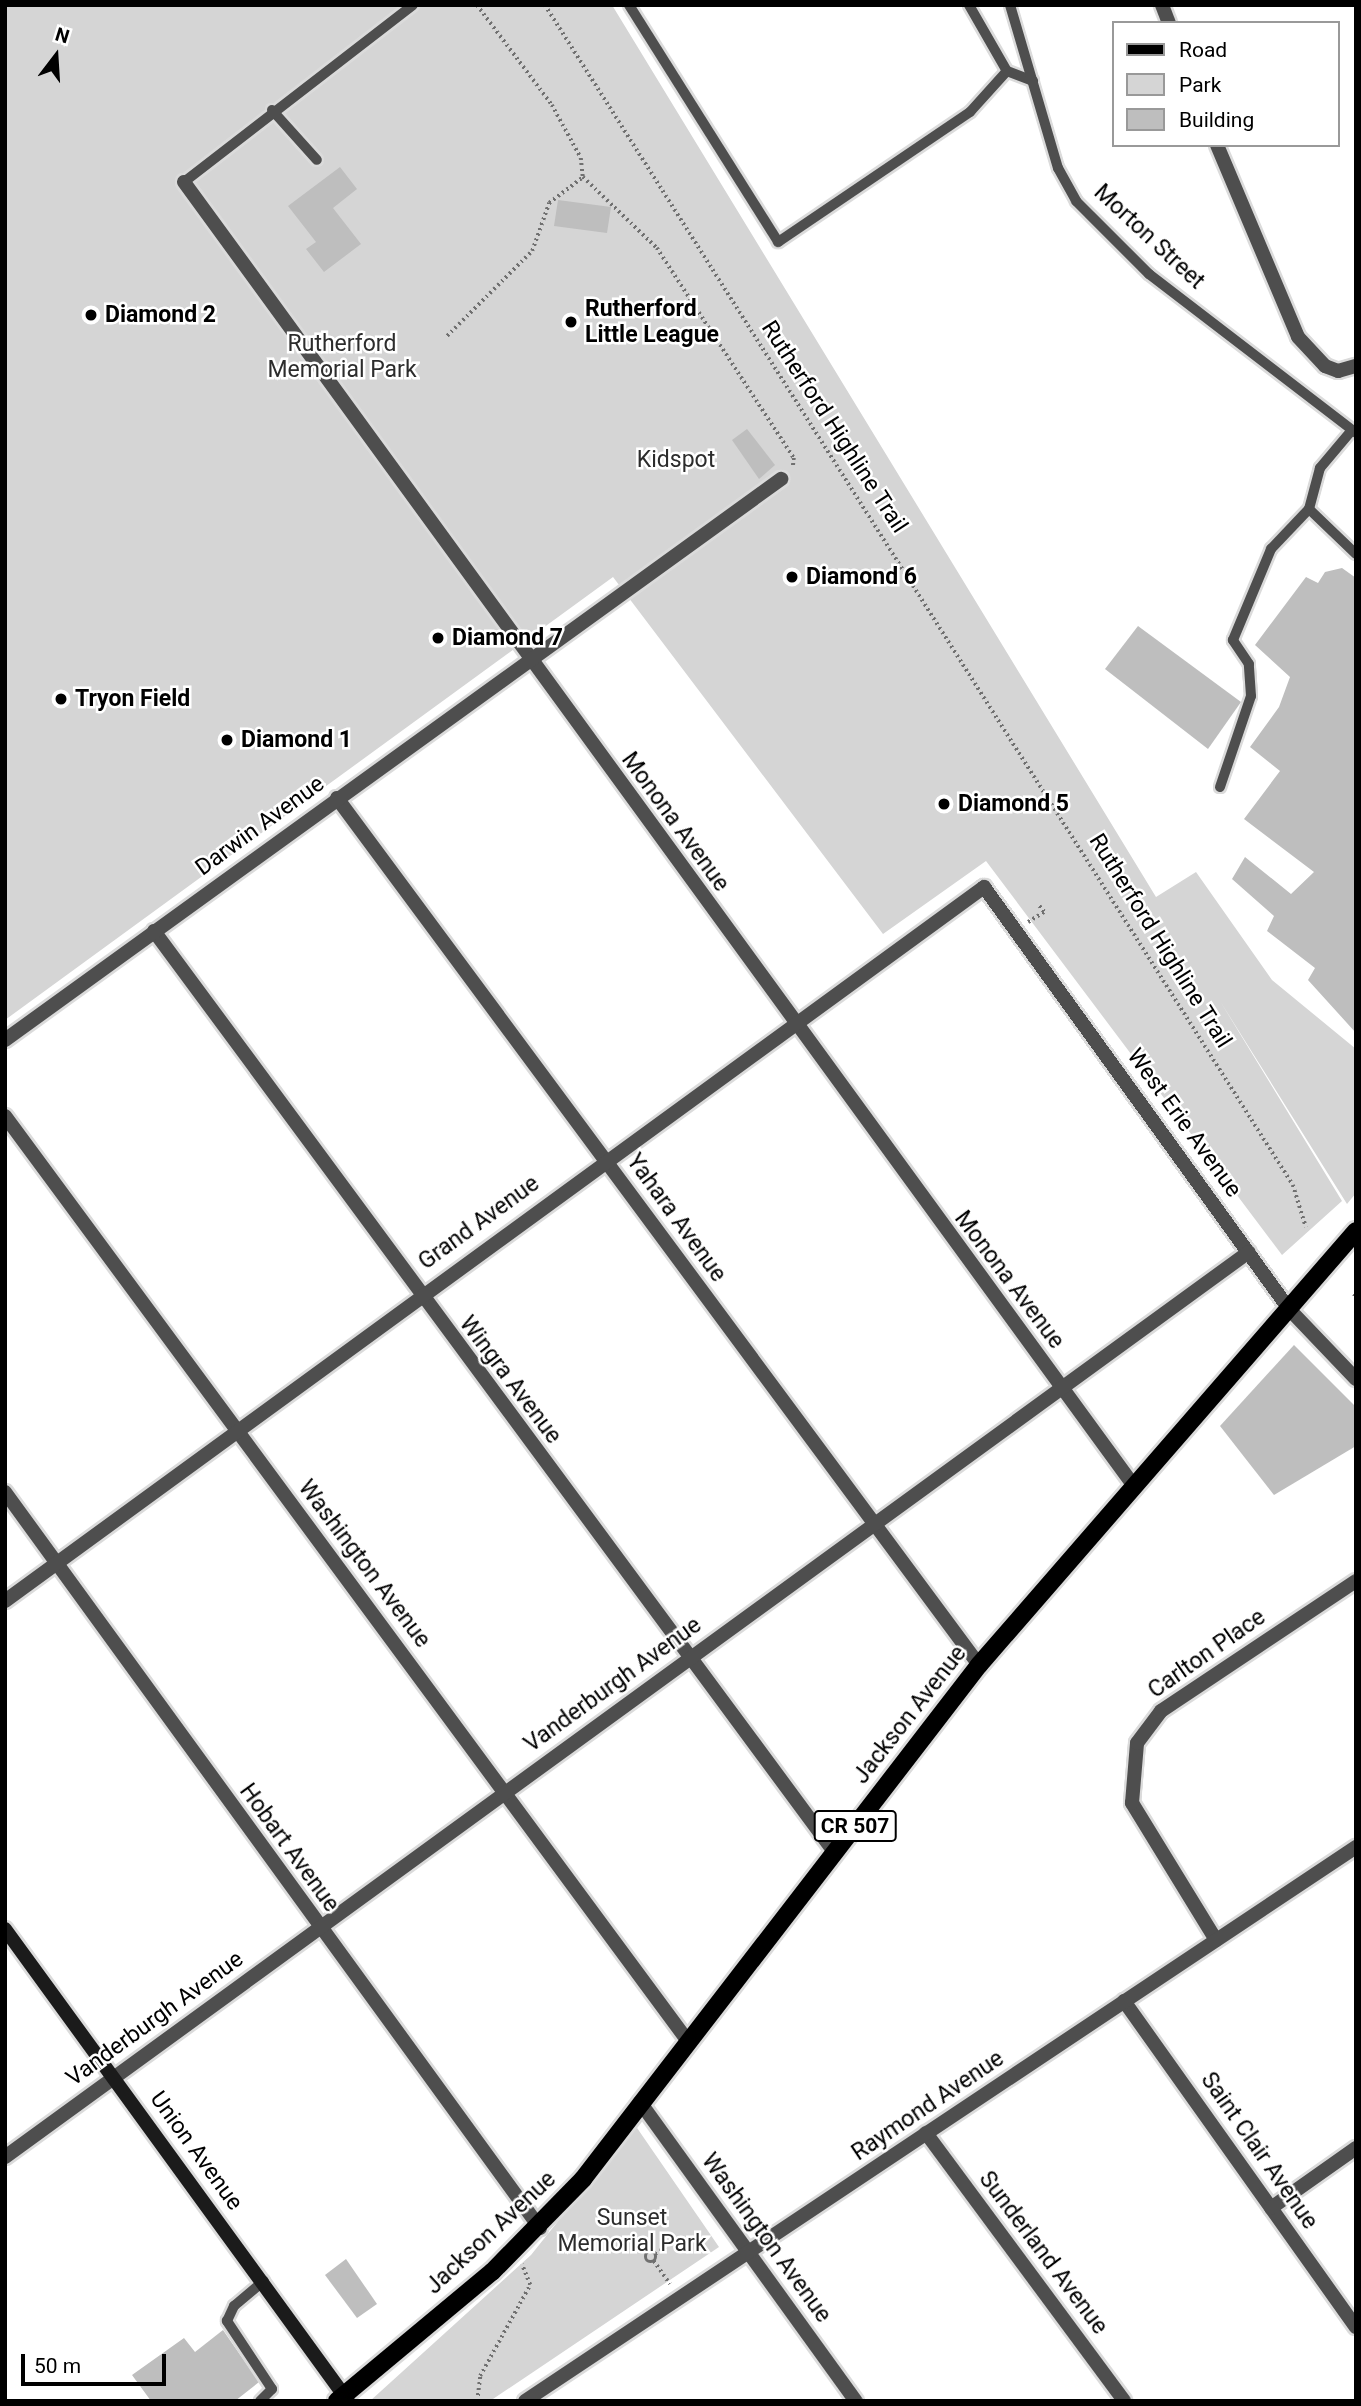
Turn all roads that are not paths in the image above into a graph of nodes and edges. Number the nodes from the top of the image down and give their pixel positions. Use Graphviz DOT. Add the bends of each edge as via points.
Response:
graph roads {
  1 [pos="413,5"];
  2 [pos="629,5"];
  3 [pos="969,5"];
  4 [pos="1010,5"];
  5 [pos="1007,71"];
  6 [pos="1034,81"];
  7 [pos="272,110"];
  8 [pos="1218,147"];
  9 [pos="317,160"];
  10 [pos="184,183"];
  11 [pos="1353,368"];
  12 [pos="1354,431"];
  13 [pos="781,479"];
  14 [pos="1309,509"];
  15 [pos="1356,554"];
  16 [pos="532,662"];
  17 [pos="1220,787"];
  18 [pos="337,798"];
  19 [pos="984,887"];
  20 [pos="154,931"];
  21 [pos="790,1023"];
  22 [pos="5,1040"];
  23 [pos="5,1116"];
  24 [pos="605,1159"];
  25 [pos="1353,1235"];
  26 [pos="1249,1252"];
  27 [pos="418,1295"];
  28 [pos="1289,1309"];
  29 [pos="1356,1379"];
  30 [pos="1060,1387"];
  31 [pos="234,1430"];
  32 [pos="1133,1485"];
  33 [pos="5,1492"];
  34 [pos="873,1522"];
  35 [pos="57,1563"];
  36 [pos="1356,1581"];
  37 [pos="5,1601"];
  38 [pos="690,1659"];
  39 [pos="979,1665"];
  40 [pos="506,1790"];
  41 [pos="1356,1847"];
  42 [pos="835,1853"];
  43 [pos="318,1928"];
  44 [pos="5,1929"];
  45 [pos="1216,1940"];
  46 [pos="1124,2001"];
  47 [pos="687,2040"];
  48 [pos="114,2077"];
  49 [pos="640,2102"];
  50 [pos="926,2133"];
  51 [pos="1356,2148"];
  52 [pos="5,2157"];
  53 [pos="1271,2208"];
  54 [pos="540,2228"];
  55 [pos="750,2256"];
  56 [pos="264,2281"];
  57 [pos="1356,2327"];
  58 [pos="343,2399"];
  59 [pos="260,2401"];
  60 [pos="524,2401"];
  61 [pos="856,2401"];
  62 [pos="1124,2401"];
  1 -- 7 [label="lane"];
  2 -- 5 [label="lane" via="778,242 970,112"];
  3 -- 5 [label="lane"];
  4 -- 6 [label="lane, Morton Street"];
  5 -- 6 [label="lane"];
  6 -- 12 [label="lane, Morton Street" via="1058,168 1076,201 1149,274"];
  7 -- 9 [label="lane"];
  7 -- 10 [label="lane"];
  8 -- 11 [label="street" via="1298,337 1325,366"];
  10 -- 16 [label="street, Monona Avenue"];
  12 -- 14 [label="lane" via="1320,468"];
  13 -- 16 [label="street, Darwin Avenue"];
  14 -- 15 [label="lane"];
  14 -- 17 [label="lane" via="1272,549 1233,640 1249,664 1251,696"];
  16 -- 18 [label="street, Darwin Avenue"];
  16 -- 21 [label="street, Monona Avenue"];
  18 -- 20 [label="street, Darwin Avenue"];
  18 -- 24 [label="street, Yahara Avenue"];
  19 -- 21 [label="street, Grand Avenue"];
  19 -- 26 [label="street, West Erie Avenue"];
  20 -- 22 [label="street, Darwin Avenue"];
  20 -- 27 [label="street, Wingra Avenue"];
  21 -- 24 [label="street, Grand Avenue"];
  21 -- 30 [label="street, Monona Avenue"];
  23 -- 31 [label="street, Washington Avenue"];
  24 -- 27 [label="street, Grand Avenue"];
  24 -- 34 [label="street, Yahara Avenue"];
  25 -- 28 [label="main road, Jackson Avenue / CR 507"];
  26 -- 28 [label="street, West Erie Avenue"];
  26 -- 30 [label="street, Vanderburgh Avenue"];
  27 -- 31 [label="street, Grand Avenue"];
  27 -- 38 [label="street, Wingra Avenue"];
  28 -- 29 [label="street, West Erie Avenue"];
  28 -- 32 [label="main road, Jackson Avenue / CR 507"];
  30 -- 32 [label="street, Monona Avenue"];
  30 -- 34 [label="street, Vanderburgh Avenue"];
  31 -- 35 [label="street, Grand Avenue"];
  31 -- 40 [label="street, Washington Avenue"];
  32 -- 39 [label="main road, Jackson Avenue / CR 507"];
  33 -- 35 [label="street, Hobart Avenue"];
  34 -- 38 [label="street, Vanderburgh Avenue"];
  34 -- 39 [label="street, Yahara Avenue"];
  35 -- 37 [label="street, Grand Avenue"];
  35 -- 43 [label="street, Hobart Avenue"];
  36 -- 45 [label="street, Carlton Place" via="1161,1711 1137,1743 1132,1803"];
  38 -- 40 [label="street, Vanderburgh Avenue"];
  38 -- 42 [label="street, Wingra Avenue"];
  39 -- 42 [label="main road, Jackson Avenue / CR 507"];
  40 -- 43 [label="street, Vanderburgh Avenue"];
  40 -- 47 [label="street, Washington Avenue"];
  41 -- 45 [label="street, Raymond Avenue"];
  42 -- 47 [label="main road, Jackson Avenue / CR 507"];
  43 -- 48 [label="street, Vanderburgh Avenue"];
  43 -- 54 [label="street, Hobart Avenue"];
  44 -- 48 [label="main road, Union Avenue"];
  45 -- 46 [label="street, Raymond Avenue"];
  46 -- 50 [label="street, Raymond Avenue"];
  46 -- 53 [label="street, Saint Clair Avenue"];
  47 -- 49 [label="main road, Jackson Avenue / CR 507"];
  48 -- 52 [label="street, Vanderburgh Avenue"];
  48 -- 56 [label="main road, Union Avenue"];
  49 -- 54 [label="main road, Jackson Avenue / CR 507"];
  49 -- 55 [label="street, Washington Avenue"];
  50 -- 55 [label="street, Raymond Avenue"];
  50 -- 62 [label="street, Sunderland Avenue"];
  51 -- 53 [label="street"];
  53 -- 57 [label="street, Saint Clair Avenue"];
  54 -- 58 [label="main road, Jackson Avenue / CR 507"];
  55 -- 60 [label="street, Raymond Avenue"];
  55 -- 61 [label="street, Washington Avenue"];
  56 -- 58 [label="main road, Union Avenue"];
  56 -- 59 [label="lane" via="234,2306 227,2321 272,2389"];
}
